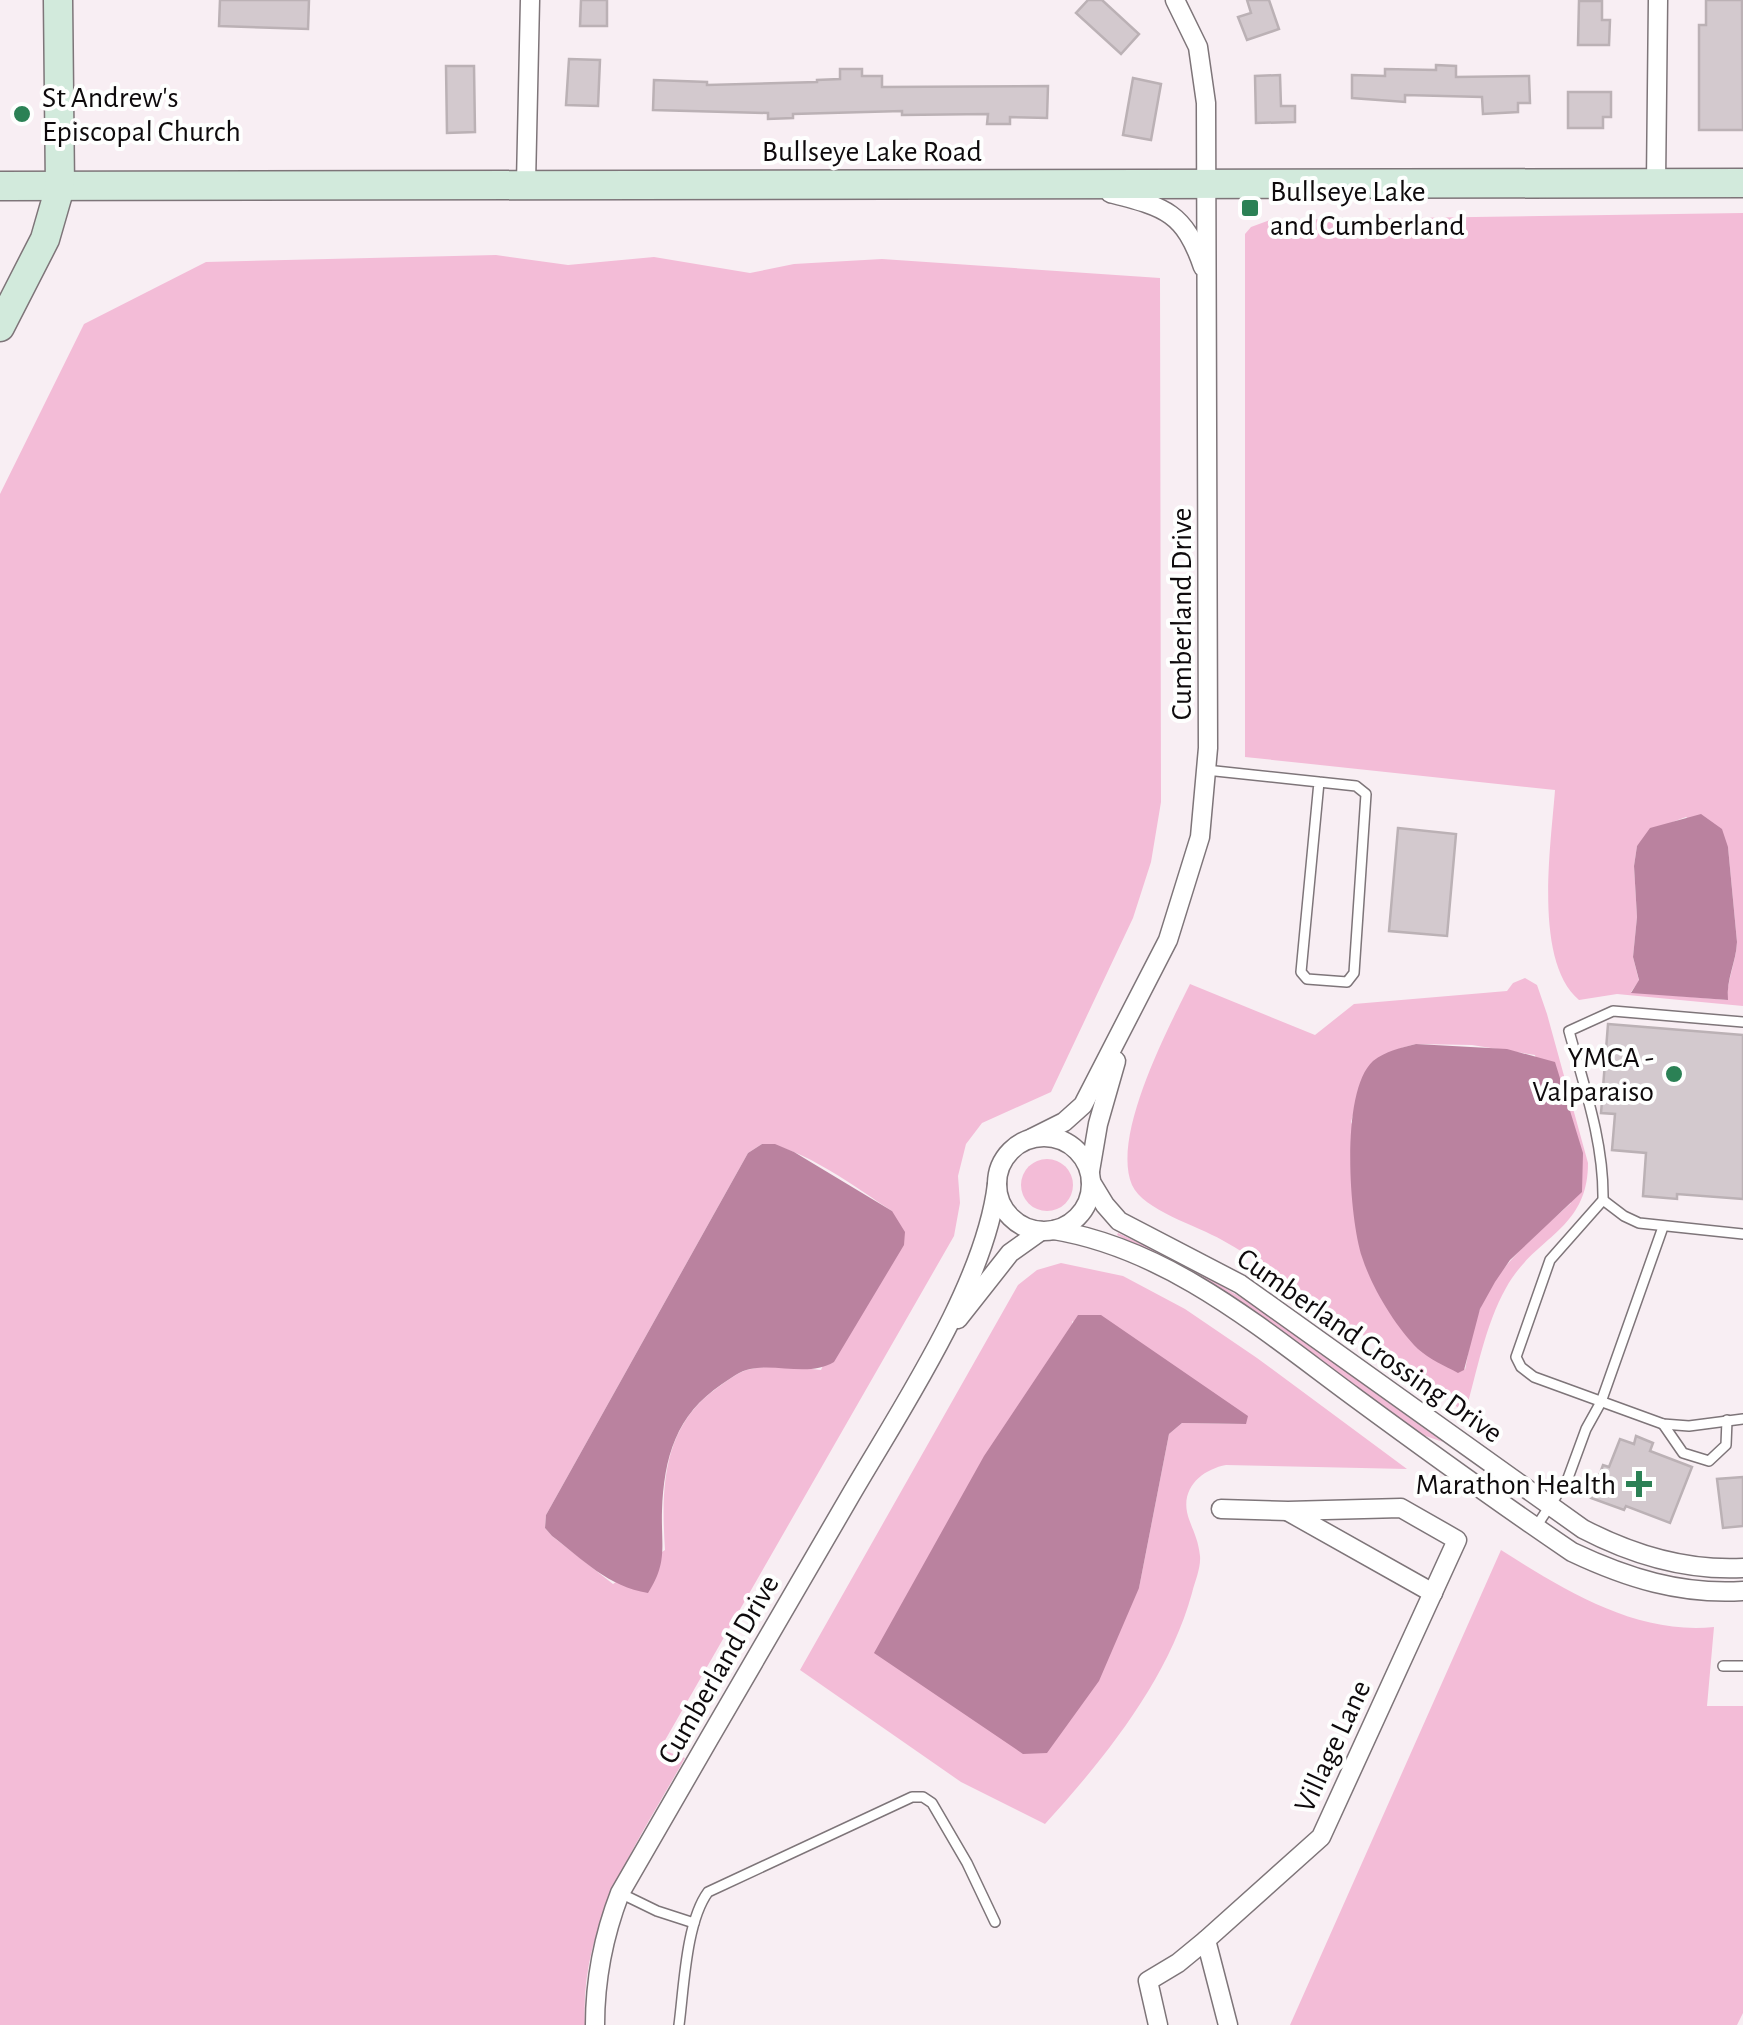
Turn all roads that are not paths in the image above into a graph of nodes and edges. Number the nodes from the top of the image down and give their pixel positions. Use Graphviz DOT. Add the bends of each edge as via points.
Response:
graph roads {
  1 [pos="58,0"];
  2 [pos="530,0"];
  3 [pos="1176,0"];
  4 [pos="1658,0"];
  5 [pos="526,183"];
  6 [pos="1656,183"];
  7 [pos="1075,184"];
  8 [pos="1743,184"];
  9 [pos="0,186"];
  10 [pos="1207,186"];
  11 [pos="60,187"];
  12 [pos="1208,282"];
  13 [pos="0,327"];
  14 [pos="1206,770"];
  15 [pos="1319,782"];
  16 [pos="1743,1022"];
  17 [pos="1126,1027"];
  18 [pos="1032,1138"];
  19 [pos="1090,1176"];
  20 [pos="997,1184"];
  21 [pos="1603,1200"];
  22 [pos="1662,1226"];
  23 [pos="1048,1231"];
  24 [pos="1743,1234"];
  25 [pos="932,1356"];
  26 [pos="1601,1402"];
  27 [pos="1743,1419"];
  28 [pos="1726,1420"];
  29 [pos="1663,1424"];
  30 [pos="1550,1506"];
  31 [pos="1221,1509"];
  32 [pos="1288,1511"];
  33 [pos="1536,1527"];
  34 [pos="1743,1568"];
  35 [pos="1743,1591"];
  36 [pos="1432,1593"];
  37 [pos="1723,1666"];
  38 [pos="1743,1666"];
  39 [pos="620,1893"];
  40 [pos="694,1922"];
  41 [pos="994,1922"];
  42 [pos="1206,1940"];
  43 [pos="595,2025"];
  44 [pos="678,2025"];
  45 [pos="1158,2025"];
  46 [pos="1228,2025"];
  1 -- 11 [label="street"];
  2 -- 5 [label="street"];
  3 -- 10 [label="street, Cumberland Drive" via="1202,66"];
  4 -- 6 [label="street"];
  5 -- 7 [label="street, Bullseye Lake Road"];
  5 -- 11 [label="street, Bullseye Lake Road"];
  6 -- 8 [label="street, Bullseye Lake Road"];
  6 -- 10 [label="street, Bullseye Lake Road"];
  7 -- 10 [label="street, Bullseye Lake Road"];
  7 -- 12 [label="street" via="1158,207 1179,220 1194,240"];
  9 -- 11 [label="street, Bullseye Lake Road"];
  10 -- 12 [label="street, Cumberland Drive"];
  11 -- 13 [label="street" via="44,239"];
  12 -- 14 [label="street, Cumberland Drive"];
  14 -- 15 [label="lane"];
  14 -- 17 [label="street, Cumberland Drive" via="1200,837 1168,940"];
  15 -- 15 [label="lane" via="1301,972 1307,979 1347,982 1354,973 1366,794 1356,786"];
  16 -- 21 [label="lane" via="1614,1010 1569,1031 1598,1141"];
  17 -- 18 [label="street, Cumberland Drive" via="1083,1105"];
  17 -- 19 [label="street, Cumberland Drive" via="1098,1121"];
  18 -- 19 [label="street" via="1066,1140"];
  18 -- 20 [label="street" via="1006,1156"];
  19 -- 23 [label="street" via="1084,1210"];
  19 -- 30 [label="street, Cumberland Crossing Drive" via="1119,1221 1240,1284"];
  20 -- 23 [label="street" via="1016,1222"];
  20 -- 25 [label="street, Cumberland Drive" via="978,1259"];
  21 -- 22 [label="lane" via="1631,1220"];
  21 -- 26 [label="lane" via="1550,1260 1516,1357 1534,1378"];
  22 -- 24 [label="lane"];
  22 -- 26 [label="lane"];
  23 -- 25 [label="street, Cumberland Drive" via="1010,1253"];
  23 -- 33 [label="street, Cumberland Crossing Drive" via="1118,1245 1224,1302"];
  25 -- 39 [label="street, Cumberland Drive"];
  26 -- 29 [label="lane"];
  26 -- 30 [label="lane"];
  27 -- 28 [label="lane"];
  28 -- 29 [label="lane"];
  28 -- 29 [label="lane" via="1726,1445 1709,1461 1683,1452"];
  30 -- 33 [label="lane"];
  30 -- 34 [label="street, Cumberland Crossing Drive" via="1600,1538 1650,1558"];
  31 -- 32 [label="street, Village Lane"];
  32 -- 36 [label="street, Village Lane"];
  32 -- 36 [label="street, Village Lane" via="1401,1508 1457,1540"];
  33 -- 35 [label="street, Cumberland Crossing Drive" via="1572,1552 1650,1583"];
  36 -- 42 [label="street, Village Lane" via="1321,1838"];
  37 -- 38 [label="lane"];
  39 -- 40 [label="lane"];
  39 -- 43 [label="street, Cumberland Drive" via="599,1962"];
  40 -- 41 [label="lane" via="708,1892 912,1797 932,1803"];
  40 -- 44 [label="lane"];
  42 -- 45 [label="street, Village Lane" via="1148,1981"];
  42 -- 46 [label="street"];
}
